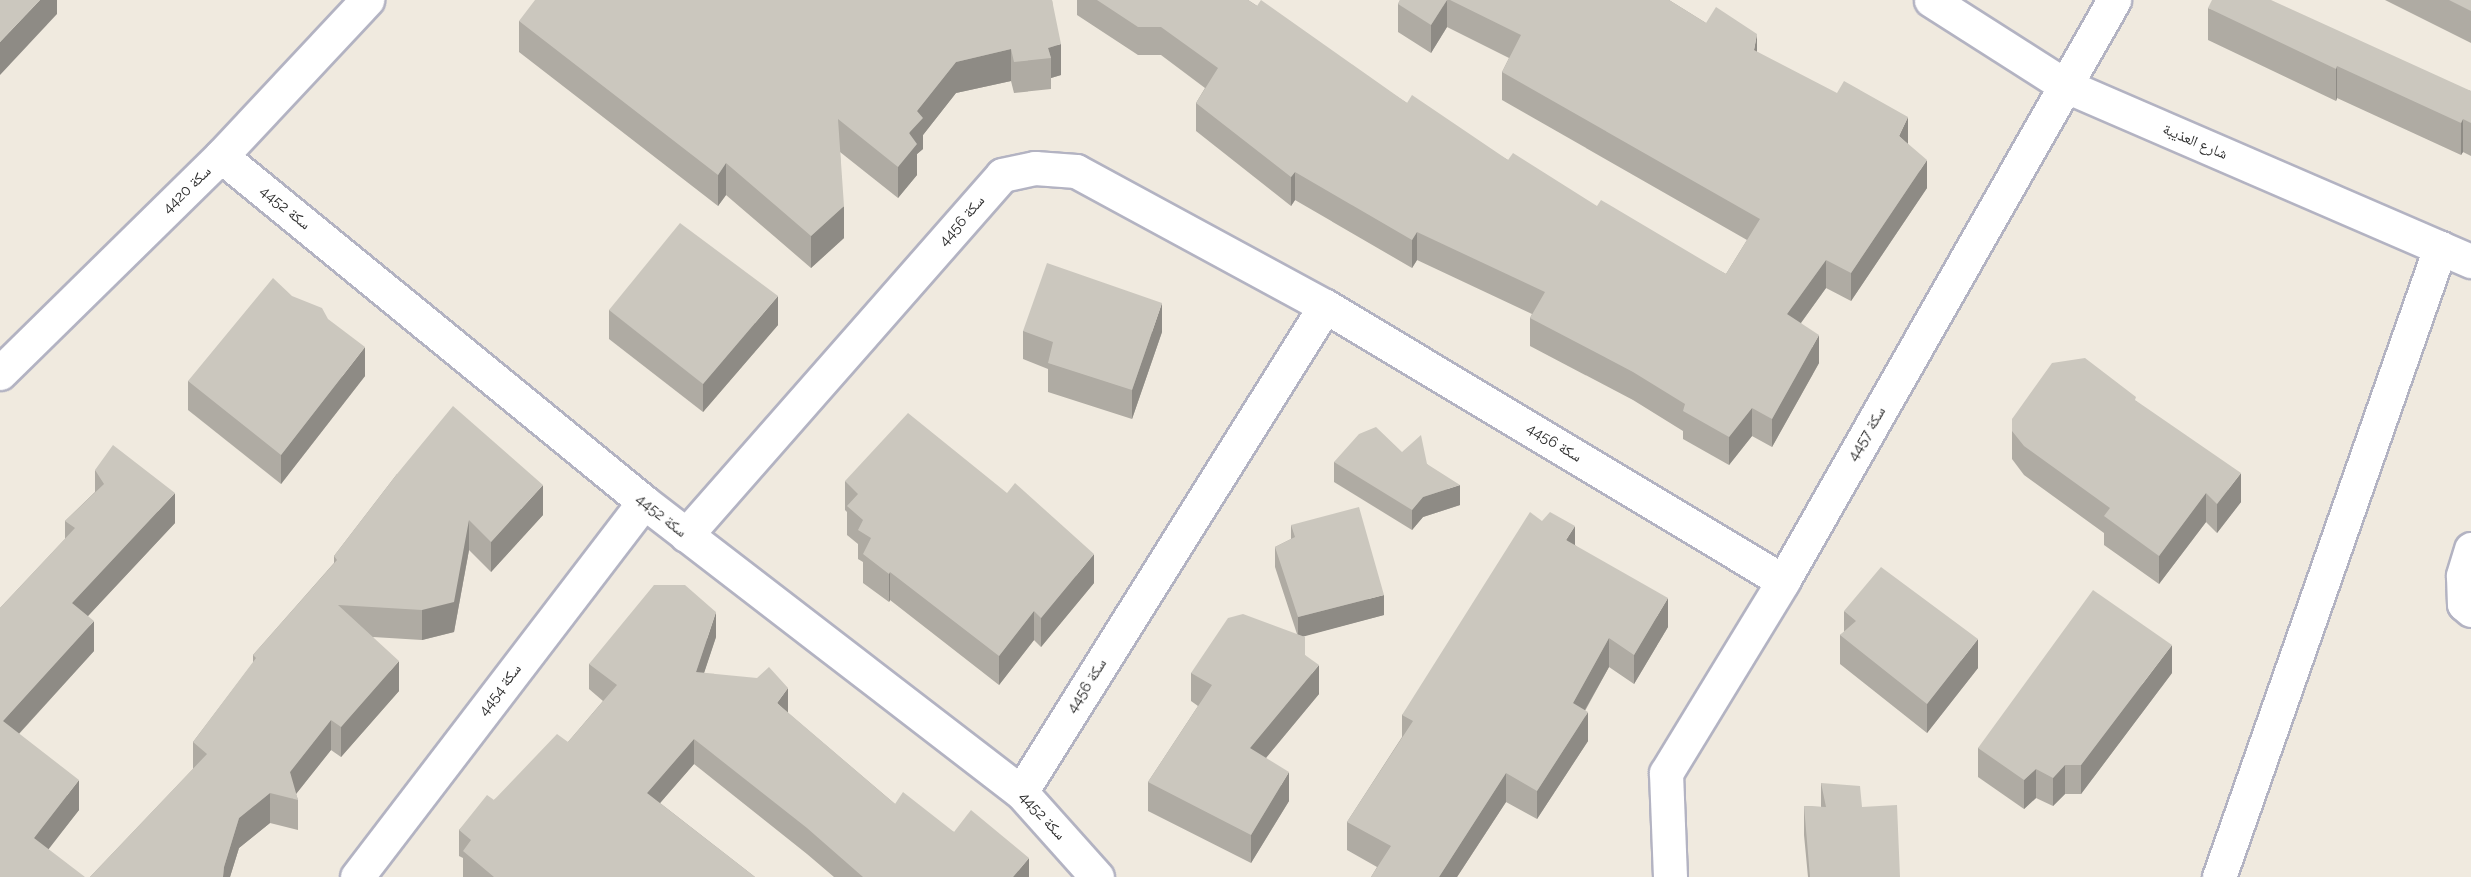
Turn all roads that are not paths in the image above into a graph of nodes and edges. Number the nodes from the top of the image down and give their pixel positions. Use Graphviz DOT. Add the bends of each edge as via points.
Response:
graph roads {
  1 [pos="367,0"];
  2 [pos="1931,0"];
  3 [pos="2114,0"];
  4 [pos="2066,86"];
  5 [pos="221,156"];
  6 [pos="2440,248"];
  7 [pos="2471,261"];
  8 [pos="1325,306"];
  9 [pos="0,373"];
  10 [pos="644,502"];
  11 [pos="686,535"];
  12 [pos="2471,549"];
  13 [pos="1783,581"];
  14 [pos="2471,610"];
  15 [pos="1021,792"];
  16 [pos="357,877"];
  17 [pos="1097,877"];
  18 [pos="1671,877"];
  19 [pos="2219,877"];
  1 -- 5 [label="street, سكة 4420"];
  2 -- 4 [label="street, شارع العذيبة"];
  3 -- 4 [label="street, سكة 4457"];
  4 -- 6 [label="street, شارع العذيبة"];
  4 -- 13 [label="street, سكة 4457"];
  5 -- 9 [label="street, سكة 4420"];
  5 -- 10 [label="street, سكة 4452"];
  6 -- 7 [label="street, شارع العذيبة"];
  6 -- 19 [label="street"];
  8 -- 11 [label="street, سكة 4456" via="1076,171 1035,168 1002,176"];
  8 -- 13 [label="street, سكة 4456"];
  8 -- 15 [label="street, سكة 4456"];
  10 -- 11 [label="street, سكة 4452"];
  10 -- 16 [label="street, سكة 4454"];
  11 -- 15 [label="street, سكة 4452"];
  12 -- 14 [label="street" via="2463,576 2464,604"];
  13 -- 18 [label="street, سكة 4457" via="1666,773"];
  15 -- 17 [label="street, سكة 4452"];
}
